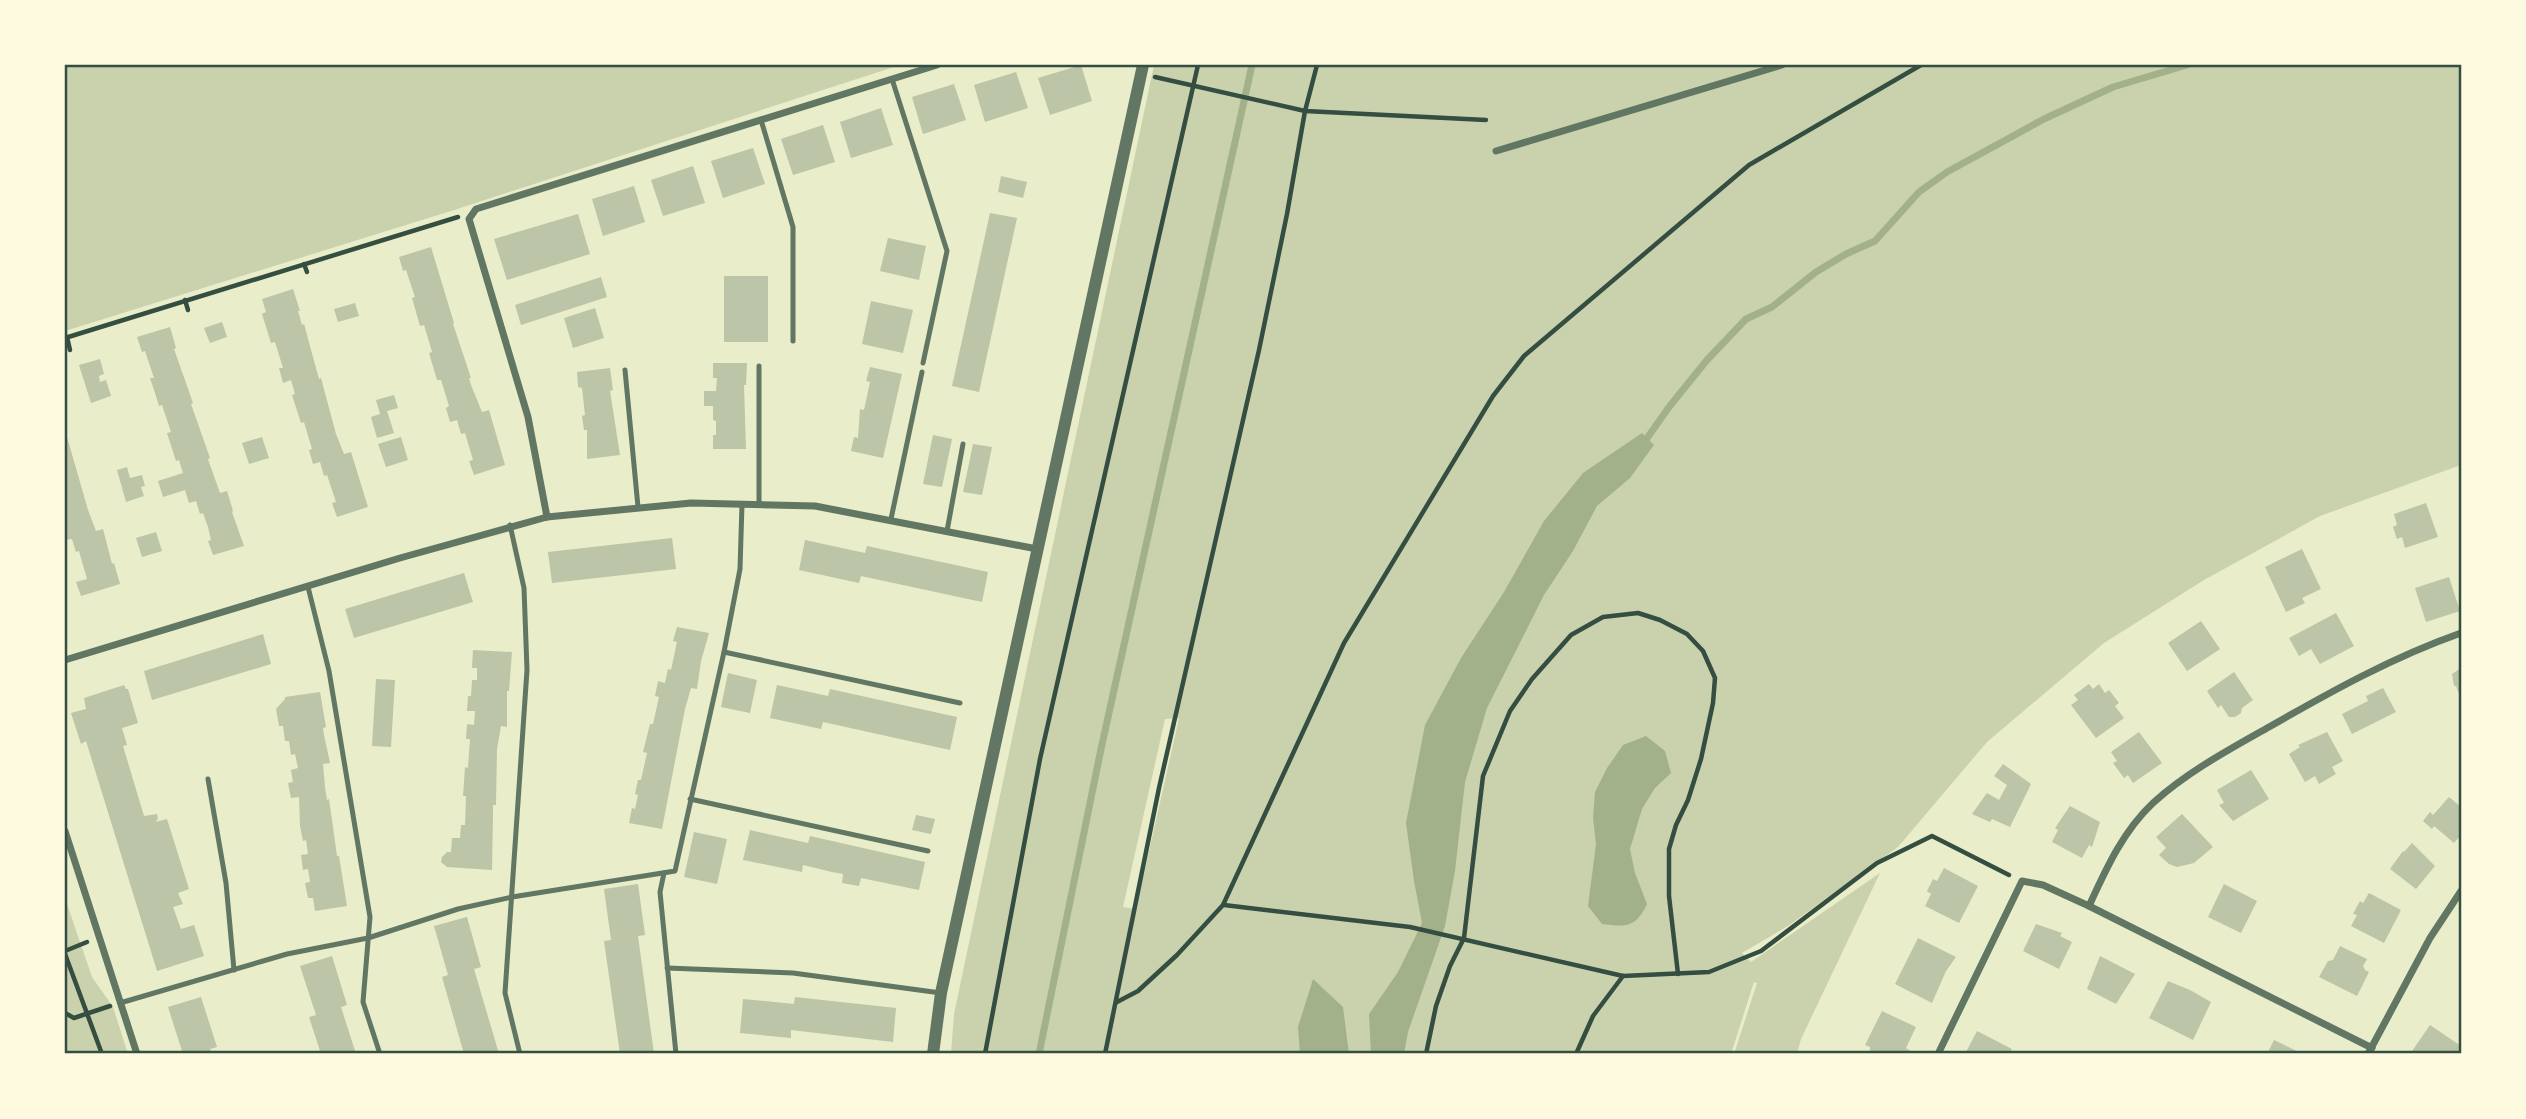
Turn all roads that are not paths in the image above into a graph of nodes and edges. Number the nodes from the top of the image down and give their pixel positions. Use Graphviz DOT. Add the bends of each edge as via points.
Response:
graph roads {
  1 [pos="937,65"];
  2 [pos="1782,65"];
  3 [pos="1142,70"];
  4 [pos="892,79"];
  5 [pos="761,120"];
  6 [pos="1496,152"];
  7 [pos="793,341"];
  8 [pos="923,363"];
  9 [pos="760,366"];
  10 [pos="625,370"];
  11 [pos="922,372"];
  12 [pos="963,444"];
  13 [pos="742,503"];
  14 [pos="759,503"];
  15 [pos="638,508"];
  16 [pos="547,517"];
  17 [pos="891,519"];
  18 [pos="510,525"];
  19 [pos="947,531"];
  20 [pos="1037,549"];
  21 [pos="308,587"];
  22 [pos="2461,633"];
  23 [pos="724,652"];
  24 [pos="65,660"];
  25 [pos="960,703"];
  26 [pos="208,779"];
  27 [pos="690,799"];
  28 [pos="65,831"];
  29 [pos="928,851"];
  30 [pos="664,873"];
  31 [pos="2461,891"];
  32 [pos="512,897"];
  33 [pos="2089,906"];
  34 [pos="368,937"];
  35 [pos="667,968"];
  36 [pos="234,970"];
  37 [pos="940,993"];
  38 [pos="120,1003"];
  39 [pos="2370,1051"];
  40 [pos="137,1054"];
  41 [pos="380,1054"];
  42 [pos="520,1054"];
  43 [pos="676,1054"];
  44 [pos="933,1054"];
  45 [pos="1938,1054"];
  1 -- 4 [label="street"];
  2 -- 6 [label="street"];
  3 -- 20 [label="street"];
  4 -- 5 [label="street"];
  4 -- 8 [label="lane" via="947,251"];
  5 -- 7 [label="lane" via="793,227"];
  5 -- 16 [label="street" via="476,209 469,219 528,417"];
  9 -- 14 [label="lane"];
  10 -- 15 [label="lane"];
  11 -- 17 [label="lane"];
  12 -- 19 [label="lane"];
  13 -- 14 [label="street"];
  13 -- 15 [label="street"];
  13 -- 23 [label="lane" via="740,569"];
  14 -- 17 [label="street" via="815,506"];
  15 -- 16 [label="street"];
  16 -- 18 [label="street"];
  17 -- 19 [label="street"];
  18 -- 21 [label="street"];
  18 -- 32 [label="lane" via="524,588 527,670"];
  19 -- 20 [label="street"];
  20 -- 37 [label="street"];
  21 -- 24 [label="street"];
  21 -- 34 [label="lane" via="329,671 370,917"];
  22 -- 33 [label="street" via="2349,681 2185,777 2152,804 2118,845"];
  23 -- 25 [label="lane"];
  23 -- 27 [label="lane"];
  26 -- 36 [label="lane" via="226,883"];
  27 -- 29 [label="lane"];
  27 -- 30 [label="lane" via="675,871"];
  28 -- 38 [label="street"];
  30 -- 32 [label="lane"];
  30 -- 35 [label="lane" via="660,892"];
  31 -- 39 [label="street" via="2430,938"];
  32 -- 34 [label="lane"];
  32 -- 42 [label="lane" via="505,993"];
  33 -- 39 [label="street"];
  33 -- 45 [label="street" via="2043,885 2022,881"];
  34 -- 36 [label="lane"];
  34 -- 41 [label="lane" via="363,1002"];
  35 -- 37 [label="lane" via="793,973"];
  35 -- 43 [label="lane"];
  36 -- 38 [label="lane"];
  37 -- 44 [label="street"];
  38 -- 40 [label="street"];
}
